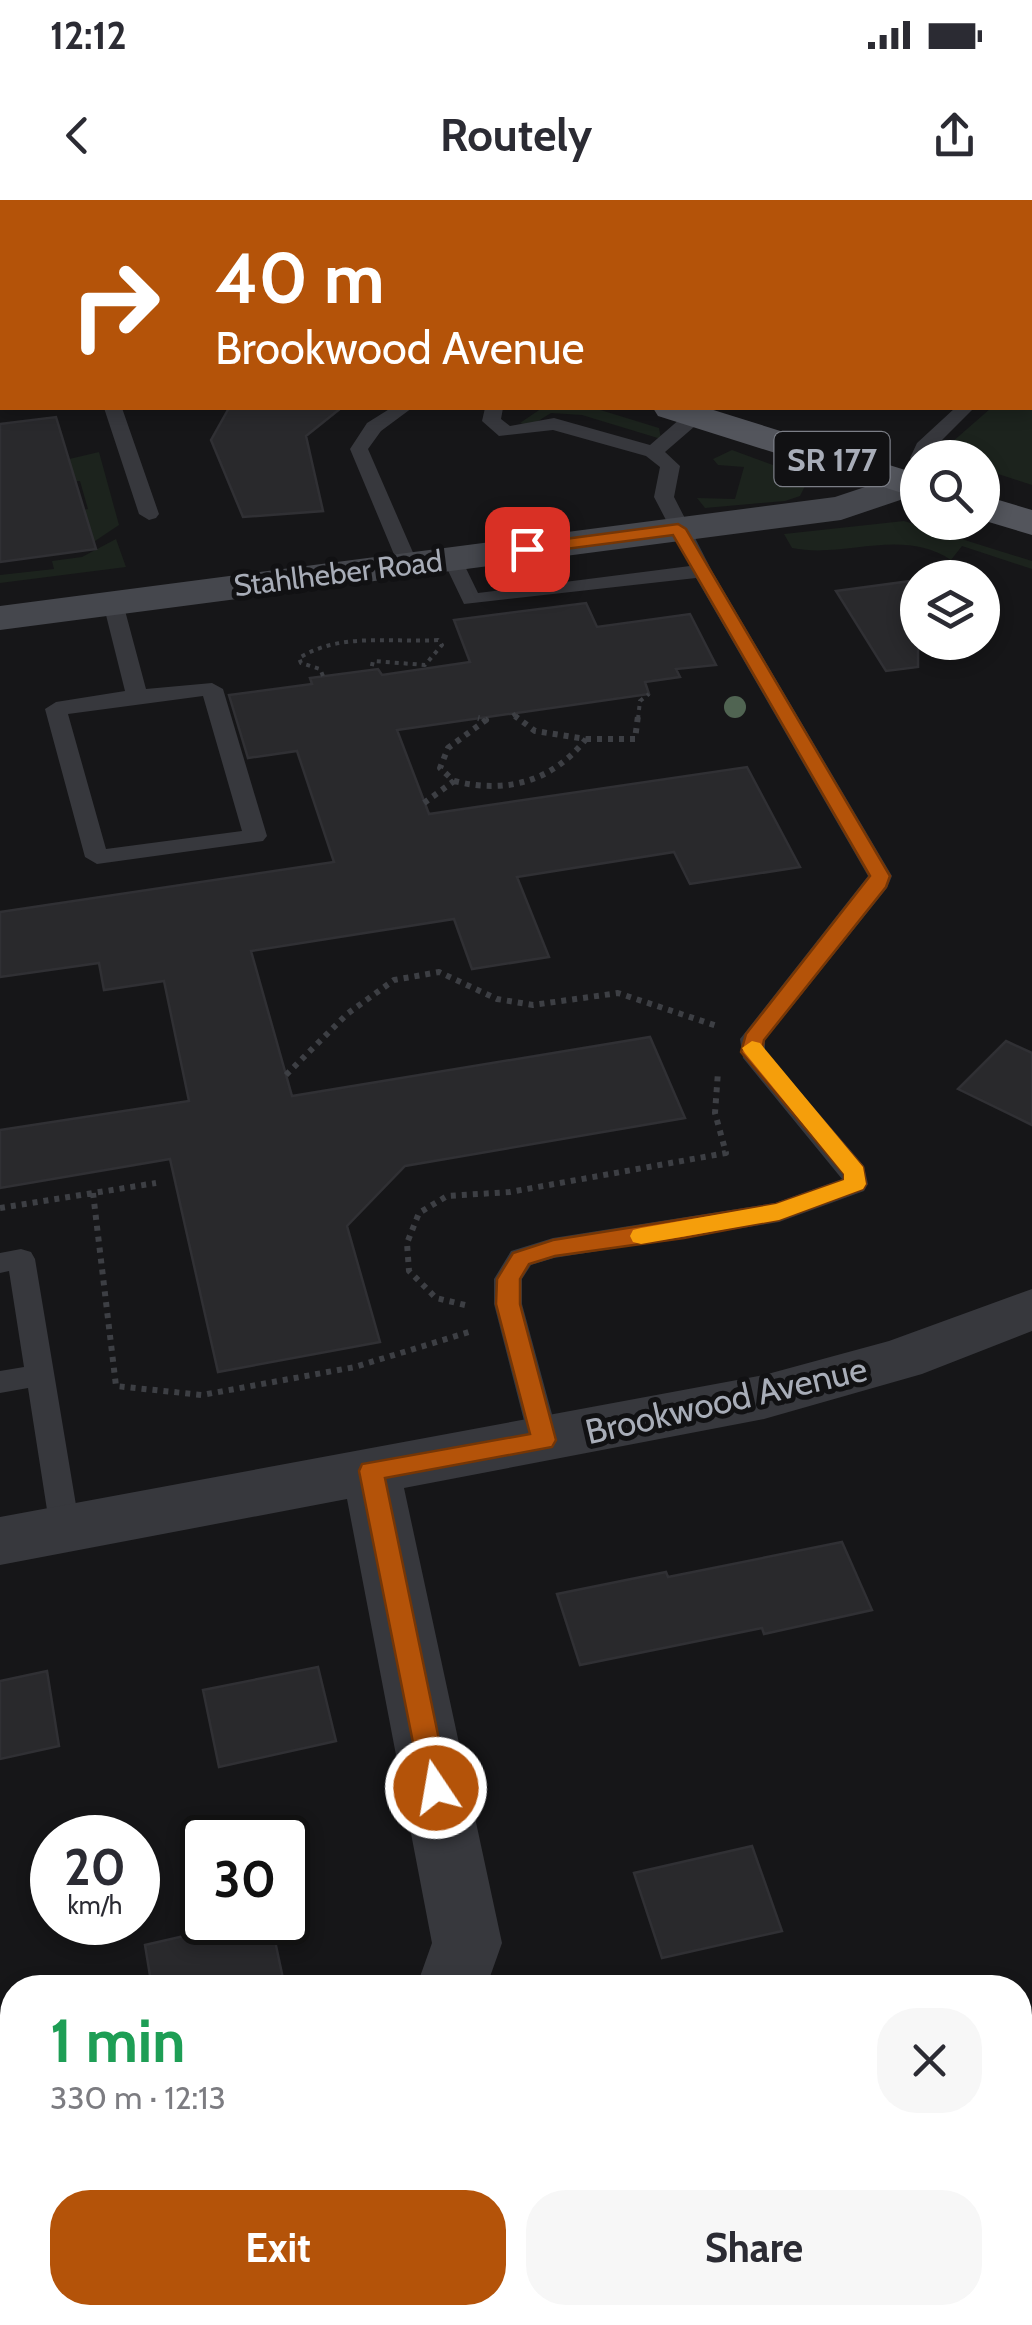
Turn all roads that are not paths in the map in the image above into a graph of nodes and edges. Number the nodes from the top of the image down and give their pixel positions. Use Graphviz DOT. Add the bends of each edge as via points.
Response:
graph roads {
  1 [pos="113,410"];
  2 [pos="401,410"];
  3 [pos="494,410"];
  4 [pos="963,410"];
  5 [pos="683,412"];
  6 [pos="931,440"];
  7 [pos="654,452"];
  8 [pos="900,469"];
  9 [pos="900,480"];
  10 [pos="1000,513"];
  11 [pos="150,514"];
  12 [pos="1032,523"];
  13 [pos="678,529"];
  14 [pos="452,558"];
  15 [pos="408,564"];
  16 [pos="702,571"];
  17 [pos="113,603"];
  18 [pos="0,618"];
  19 [pos="137,696"];
  20 [pos="0,1263"];
  21 [pos="1032,1309"];
  22 [pos="40,1375"];
  23 [pos="0,1382"];
  24 [pos="544,1440"];
  25 [pos="371,1471"];
  26 [pos="65,1530"];
  27 [pos="0,1541"];
  28 [pos="455,1975"];
  1 -- 11 [label="lane"];
  2 -- 15 [label="lane" via="374,428 359,449"];
  3 -- 7 [label="lane" via="491,421 506,432 554,424"];
  4 -- 6 [label="lane"];
  5 -- 7 [label="lane"];
  5 -- 8 [label="main road, SR 177"];
  7 -- 13 [label="lane" via="670,466 664,497"];
  9 -- 13 [label="street, Stahlheber Road" via="841,508"];
  10 -- 12 [label="main road"];
  13 -- 14 [label="street, Stahlheber Road"];
  13 -- 16 [label="lane"];
  14 -- 15 [label="street, Stahlheber Road"];
  14 -- 16 [label="lane" via="471,600"];
  15 -- 17 [label="street, Stahlheber Road"];
  16 -- 24 [label="lane" via="880,876 753,1039 752,1052 855,1172 855,1184 779,1212 521,1258 508,1279 508,1304"];
  17 -- 18 [label="street, Stahlheber Road"];
  17 -- 19 [label="lane"];
  19 -- 19 [label="lane" via="56,709 97,857 256,836 212,689"];
  20 -- 22 [label="lane" via="21,1260"];
  21 -- 24 [label="street, Brookwood Avenue" via="902,1359 764,1397"];
  22 -- 23 [label="lane"];
  22 -- 26 [label="lane"];
  24 -- 25 [label="street, Brookwood Avenue"];
  25 -- 26 [label="street, Brookwood Avenue"];
  25 -- 28 [label="street" via="467,1943"];
  26 -- 27 [label="street, Brookwood Avenue"];
}
